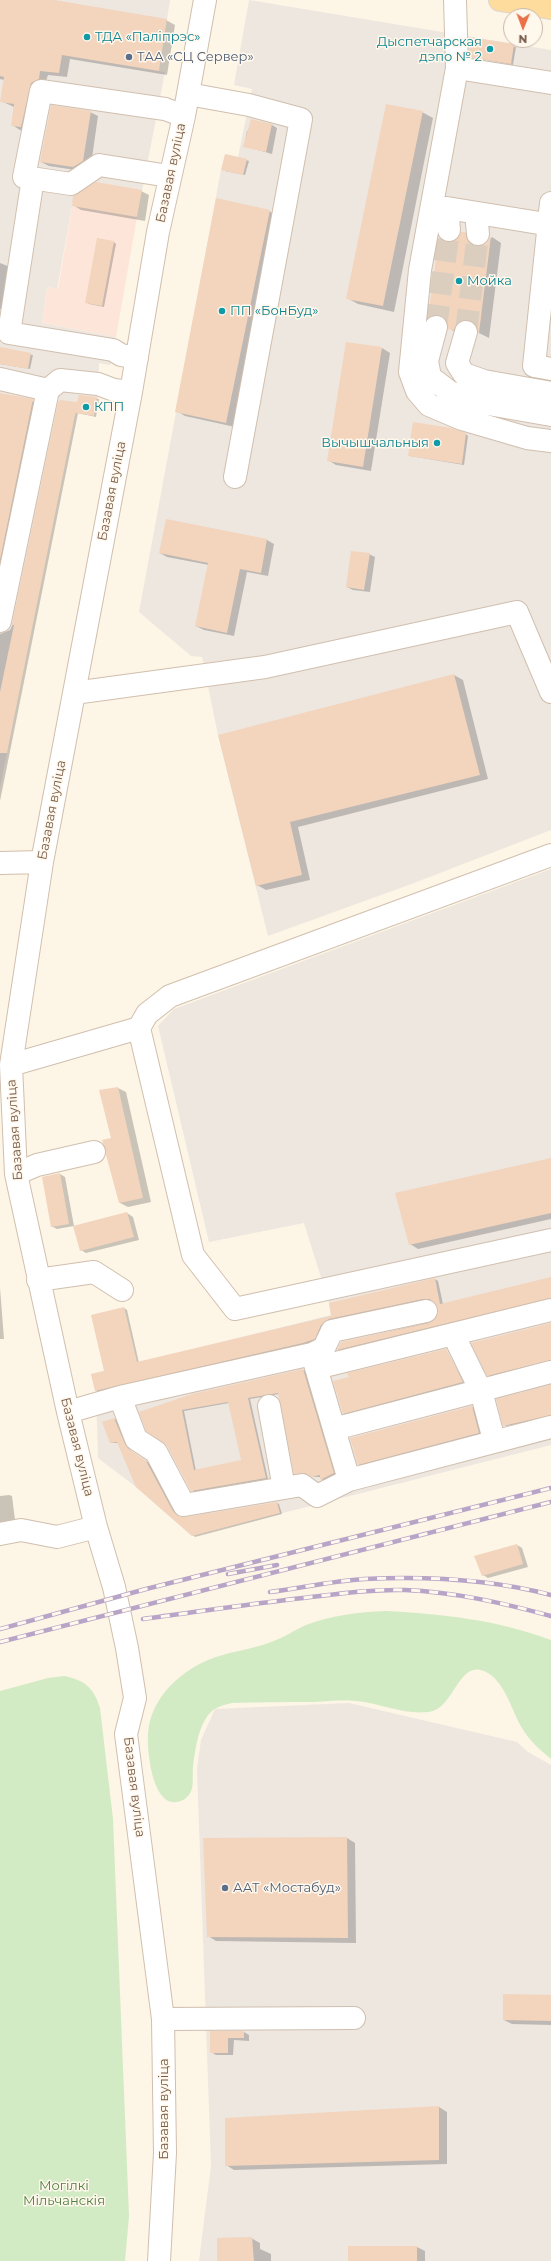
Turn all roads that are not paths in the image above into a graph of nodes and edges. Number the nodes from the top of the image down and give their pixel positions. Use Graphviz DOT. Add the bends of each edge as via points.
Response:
graph roads {
  1 [pos="204,0"];
  2 [pos="455,0"];
  3 [pos="500,0"];
  4 [pos="551,8"];
  5 [pos="457,68"];
  6 [pos="551,83"];
  7 [pos="188,94"];
  8 [pos="184,116"];
  9 [pos="169,176"];
  10 [pos="33,178"];
  11 [pos="551,203"];
  12 [pos="476,213"];
  13 [pos="550,225"];
  14 [pos="449,230"];
  15 [pos="478,234"];
  16 [pos="436,327"];
  17 [pos="466,332"];
  18 [pos="137,358"];
  19 [pos="542,367"];
  20 [pos="0,379"];
  21 [pos="48,390"];
  22 [pos="131,392"];
  23 [pos="544,392"];
  24 [pos="551,415"];
  25 [pos="551,441"];
  26 [pos="235,477"];
  27 [pos="0,621"];
  28 [pos="551,692"];
  29 [pos="74,693"];
  30 [pos="551,855"];
  31 [pos="42,862"];
  32 [pos="0,863"];
  33 [pos="139,1028"];
  34 [pos="10,1065"];
  35 [pos="94,1152"];
  36 [pos="10,1168"];
  37 [pos="551,1240"];
  38 [pos="38,1280"];
  39 [pos="122,1290"];
  40 [pos="551,1310"];
  41 [pos="426,1311"];
  42 [pos="453,1334"];
  43 [pos="314,1361"];
  44 [pos="551,1372"];
  45 [pos="481,1391"];
  46 [pos="120,1397"];
  47 [pos="268,1406"];
  48 [pos="68,1412"];
  49 [pos="551,1426"];
  50 [pos="334,1429"];
  51 [pos="494,1440"];
  52 [pos="349,1480"];
  53 [pos="284,1488"];
  54 [pos="96,1528"];
  55 [pos="0,1534"];
  56 [pos="354,2018"];
  57 [pos="163,2019"];
  58 [pos="160,2261"];
  1 -- 7 [label="street, Базавая вуліца"];
  2 -- 5 [label="street"];
  3 -- 4 [label="main road"];
  5 -- 6 [label="street"];
  5 -- 25 [label="street" via="420,270 410,372 417,391 429,405 462,419 527,438"];
  7 -- 8 [label="street, Базавая вуліца"];
  7 -- 26 [label="street" via="249,105 301,119"];
  8 -- 9 [label="street, Базавая вуліца"];
  8 -- 10 [label="street" via="165,109 41,91 24,177"];
  9 -- 10 [label="street" via="99,165 71,184"];
  9 -- 18 [label="street, Базавая вуліца"];
  10 -- 18 [label="street" via="9,332 113,350 121,355"];
  11 -- 13 [label="street"];
  12 -- 13 [label="street"];
  12 -- 14 [label="street" via="447,208"];
  12 -- 15 [label="street"];
  13 -- 19 [label="street"];
  16 -- 24 [label="street" via="428,361 430,377 450,392 477,402"];
  17 -- 23 [label="street" via="457,363 464,374 484,381"];
  18 -- 22 [label="street, Базавая вуліца"];
  20 -- 21 [label="street"];
  21 -- 22 [label="street" via="60,380 98,384"];
  21 -- 27 [label="street"];
  22 -- 29 [label="street, Базавая вуліца"];
  28 -- 29 [label="street" via="517,612 265,667"];
  29 -- 31 [label="street, Базавая вуліца"];
  30 -- 33 [label="street" via="170,996 147,1014"];
  31 -- 32 [label="street"];
  31 -- 34 [label="street, Базавая вуліца"];
  33 -- 34 [label="street"];
  33 -- 37 [label="street" via="193,1255 235,1309"];
  34 -- 36 [label="street, Базавая вуліца"];
  35 -- 36 [label="street" via="37,1165"];
  36 -- 38 [label="street, Базавая вуліца"];
  38 -- 39 [label="street" via="94,1272"];
  38 -- 48 [label="street, Базавая вуліца"];
  40 -- 42 [label="street"];
  41 -- 43 [label="street" via="332,1331"];
  42 -- 43 [label="street"];
  42 -- 45 [label="street"];
  43 -- 46 [label="street"];
  43 -- 50 [label="street"];
  44 -- 45 [label="street"];
  45 -- 50 [label="street"];
  45 -- 51 [label="street"];
  46 -- 48 [label="street"];
  46 -- 53 [label="street" via="136,1439 156,1452 184,1505"];
  47 -- 53 [label="street"];
  48 -- 54 [label="street, Базавая вуліца"];
  49 -- 51 [label="street"];
  50 -- 52 [label="street"];
  51 -- 52 [label="street"];
  52 -- 53 [label="street" via="318,1496 302,1485"];
  54 -- 55 [label="street" via="57,1537 21,1530"];
  54 -- 57 [label="street, Базавая вуліца" via="114,1587 135,1698 126,1734"];
  56 -- 57 [label="street"];
  57 -- 58 [label="street, Базавая вуліца" via="165,2153"];
}
